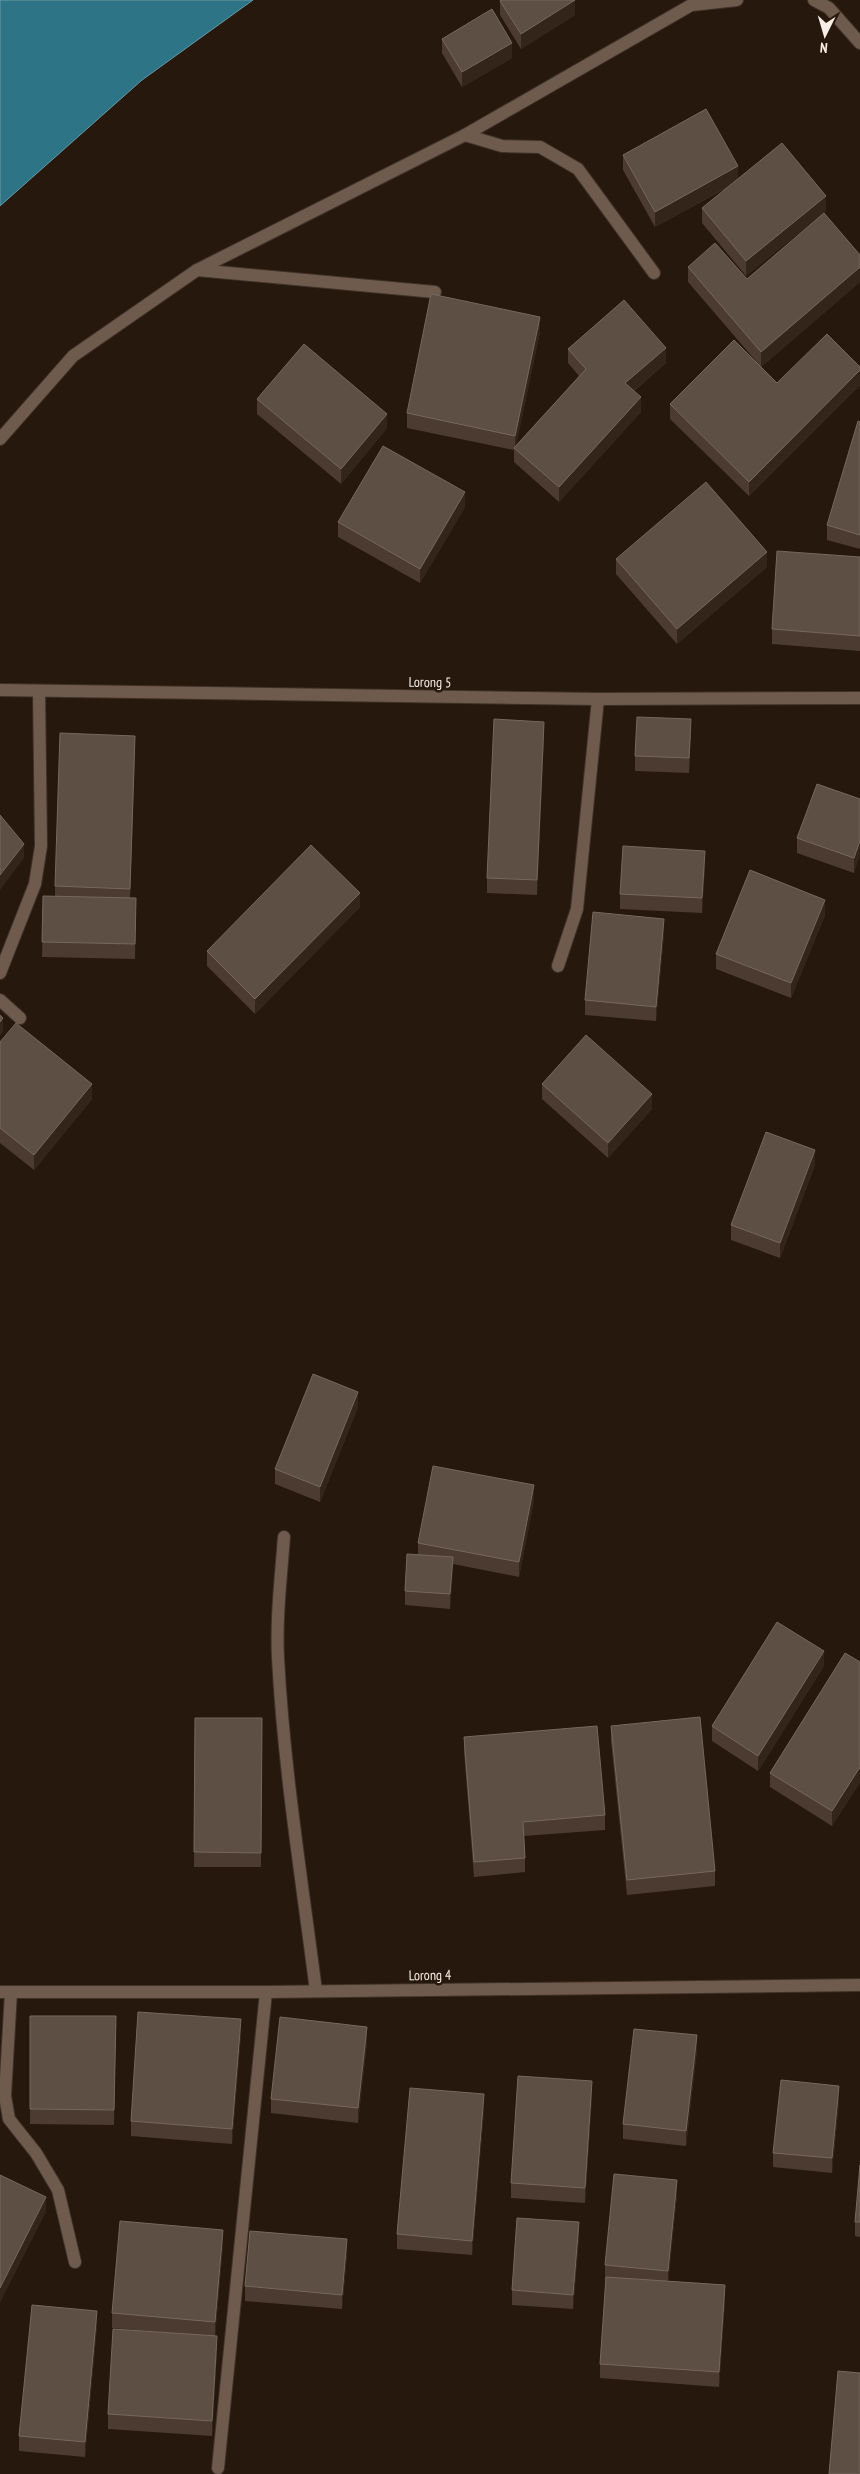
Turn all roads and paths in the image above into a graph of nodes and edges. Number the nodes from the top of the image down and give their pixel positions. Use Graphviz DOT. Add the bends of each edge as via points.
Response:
graph roads {
  1 [pos="737,0"];
  2 [pos="814,0"];
  3 [pos="694,3"];
  4 [pos="860,43"];
  5 [pos="465,135"];
  6 [pos="197,270"];
  7 [pos="654,273"];
  8 [pos="435,292"];
  9 [pos="0,439"];
  10 [pos="0,690"];
  11 [pos="39,691"];
  12 [pos="860,698"];
  13 [pos="598,699"];
  14 [pos="558,966"];
  15 [pos="0,973"];
  16 [pos="0,1000"];
  17 [pos="20,1018"];
  18 [pos="284,1537"];
  19 [pos="860,1985"];
  20 [pos="316,1991"];
  21 [pos="6,1992"];
  22 [pos="266,1992"];
  23 [pos="75,2262"];
  24 [pos="218,2468"];
  1 -- 3 [label="street"];
  2 -- 4 [label="street" via="829,8"];
  3 -- 5 [label="street"];
  5 -- 6 [label="street"];
  5 -- 7 [label="street" via="502,146 540,147 578,169"];
  6 -- 8 [label="street"];
  6 -- 9 [label="street" via="73,356"];
  10 -- 11 [label="street, Lorong 5"];
  11 -- 13 [label="street, Lorong 5"];
  11 -- 15 [label="street" via="41,846 35,884"];
  12 -- 13 [label="street, Lorong 5"];
  13 -- 14 [label="street" via="576,910"];
  16 -- 17 [label="street"];
  18 -- 20 [label="street" via="278,1605 278,1658"];
  19 -- 20 [label="street, Lorong 4"];
  20 -- 22 [label="street, Lorong 4"];
  21 -- 22 [label="street, Lorong 4"];
  21 -- 23 [label="street" via="11,2012 5,2096 9,2119 36,2153 58,2190"];
  22 -- 24 [label="street"];
}
